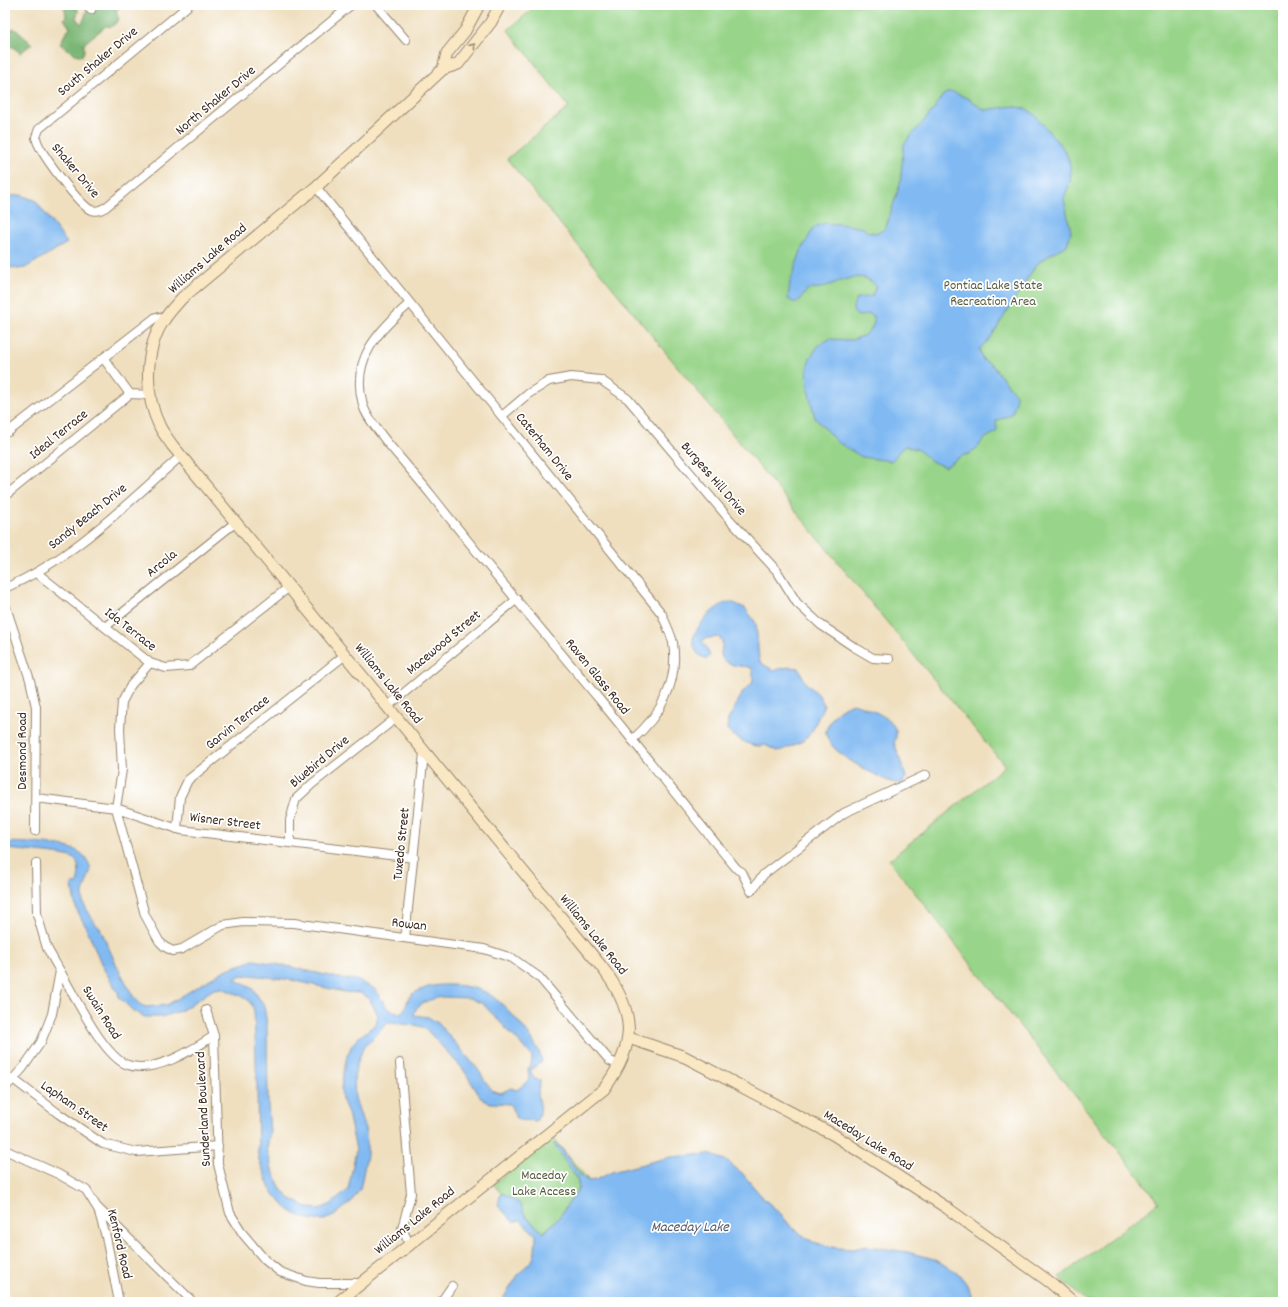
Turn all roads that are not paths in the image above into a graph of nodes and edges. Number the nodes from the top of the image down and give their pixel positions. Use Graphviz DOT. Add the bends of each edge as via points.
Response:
graph roads {
  1 [pos="189,5"];
  2 [pos="351,5"];
  3 [pos="376,5"];
  4 [pos="479,5"];
  5 [pos="500,5"];
  6 [pos="474,16"];
  7 [pos="488,26"];
  8 [pos="406,40"];
  9 [pos="443,69"];
  10 [pos="38,146"];
  11 [pos="316,187"];
  12 [pos="94,211"];
  13 [pos="409,304"];
  14 [pos="164,320"];
  15 [pos="104,359"];
  16 [pos="130,394"];
  17 [pos="150,395"];
  18 [pos="502,416"];
  19 [pos="8,432"];
  20 [pos="182,456"];
  21 [pos="5,496"];
  22 [pos="236,522"];
  23 [pos="37,573"];
  24 [pos="289,587"];
  25 [pos="5,588"];
  26 [pos="517,599"];
  27 [pos="5,604"];
  28 [pos="105,627"];
  29 [pos="345,655"];
  30 [pos="889,659"];
  31 [pos="150,663"];
  32 [pos="387,707"];
  33 [pos="396,718"];
  34 [pos="632,740"];
  35 [pos="424,753"];
  36 [pos="926,775"];
  37 [pos="36,798"];
  38 [pos="116,808"];
  39 [pos="177,829"];
  40 [pos="35,831"];
  41 [pos="290,843"];
  42 [pos="414,858"];
  43 [pos="36,863"];
  44 [pos="405,938"];
  45 [pos="60,971"];
  46 [pos="206,1010"];
  47 [pos="214,1036"];
  48 [pos="629,1038"];
  49 [pos="400,1063"];
  50 [pos="620,1065"];
  51 [pos="13,1079"];
  52 [pos="5,1088"];
  53 [pos="218,1146"];
  54 [pos="5,1150"];
  55 [pos="98,1209"];
  56 [pos="410,1245"];
  57 [pos="361,1283"];
  58 [pos="452,1286"];
  59 [pos="119,1302"];
  60 [pos="193,1302"];
  61 [pos="338,1302"];
  62 [pos="441,1302"];
  63 [pos="1073,1302"];
  1 -- 10 [label="street, South Shaker Drive" via="39,129 36,137"];
  2 -- 12 [label="street, North Shaker Drive" via="106,207"];
  3 -- 8 [label="street"];
  4 -- 6 [label="main road, Williams Lake Road"];
  5 -- 7 [label="main road, Williams Lake Road"];
  6 -- 7 [label="main road" via="477,22"];
  6 -- 9 [label="main road, Williams Lake Road" via="447,53"];
  9 -- 7 [label="main road, Williams Lake Road, one-way" via="458,64"];
  9 -- 11 [label="main road, Williams Lake Road"];
  10 -- 12 [label="street, Shaker Drive" via="75,195"];
  11 -- 13 [label="street, Caterham Drive"];
  11 -- 14 [label="main road, Williams Lake Road" via="182,298"];
  13 -- 18 [label="street, Caterham Drive"];
  13 -- 26 [label="street, Raven Glass Road" via="375,337 368,348 362,364 360,389 363,406 404,464"];
  14 -- 15 [label="street" via="156,317"];
  14 -- 17 [label="main road, Williams Lake Road" via="153,345 148,370"];
  15 -- 16 [label="street"];
  15 -- 19 [label="street"];
  16 -- 17 [label="street"];
  16 -- 21 [label="street, Ideal Terrace"];
  17 -- 20 [label="main road, Williams Lake Road" via="160,426"];
  18 -- 30 [label="street, Burgess Hill Drive" via="528,394 549,381 571,377 601,380 628,399 730,520 777,571 797,604 821,625 854,647 873,658"];
  18 -- 34 [label="street, Caterham Drive" via="662,614 673,643 673,673 665,701 653,720"];
  20 -- 22 [label="main road, Williams Lake Road"];
  20 -- 23 [label="street, Sandy Beach Drive" via="85,539"];
  22 -- 24 [label="main road, Williams Lake Road"];
  22 -- 28 [label="street, Arcola"];
  23 -- 25 [label="street, Sandy Beach Drive"];
  23 -- 28 [label="street, Ida Terrace"];
  24 -- 29 [label="main road, Williams Lake Road"];
  24 -- 31 [label="street, Ida Terrace" via="188,666 166,668"];
  26 -- 32 [label="street, Macewood Street"];
  26 -- 34 [label="street, Raven Glass Road"];
  27 -- 37 [label="street, Desmond Road" via="30,680 36,707"];
  28 -- 31 [label="street, Ida Terrace"];
  29 -- 32 [label="main road, Williams Lake Road"];
  29 -- 39 [label="street, Garvin Terrace" via="188,780 180,797"];
  31 -- 38 [label="street" via="131,685 122,702 122,770"];
  32 -- 33 [label="main road, Williams Lake Road"];
  33 -- 35 [label="main road, Williams Lake Road"];
  33 -- 41 [label="street, Bluebird Drive" via="296,799 290,820"];
  34 -- 36 [label="street, Raven Glass Road" via="742,872 751,892 764,874 844,813"];
  35 -- 42 [label="street, Tuxedo Street"];
  35 -- 48 [label="main road, Williams Lake Road" via="609,976 625,1010"];
  37 -- 38 [label="street, Wisner Street"];
  37 -- 40 [label="street, Desmond Road"];
  38 -- 39 [label="street, Wisner Street"];
  38 -- 44 [label="street, Rowan" via="145,915 159,941 173,951 223,925 243,922 294,923"];
  39 -- 41 [label="street, Wisner Street"];
  41 -- 42 [label="street, Wisner Street"];
  42 -- 44 [label="street, Tuxedo Street"];
  43 -- 45 [label="street" via="37,914 47,948"];
  44 -- 50 [label="street, Rowan" via="484,949 512,958 539,976 610,1060"];
  45 -- 47 [label="street, Swain Road" via="94,1030 111,1052 128,1065 142,1066 166,1062"];
  45 -- 51 [label="street" via="52,1014 41,1042"];
  46 -- 47 [label="street, Sunderland Boulevard"];
  47 -- 53 [label="street, Sunderland Boulevard"];
  48 -- 50 [label="main road, Williams Lake Road"];
  48 -- 63 [label="main road, Maceday Lake Road" via="685,1057 834,1135 947,1208 1051,1283"];
  49 -- 56 [label="street" via="411,1194 402,1229"];
  50 -- 56 [label="main road, Williams Lake Road" via="604,1090"];
  51 -- 52 [label="street"];
  51 -- 53 [label="street, Lapham Street" via="103,1144 136,1152"];
  53 -- 57 [label="street, Sunderland Boulevard" via="218,1164 230,1213 243,1234 265,1260 280,1272 306,1281"];
  54 -- 55 [label="street, Kenford Road" via="86,1190"];
  55 -- 59 [label="street, Kenford Road"];
  55 -- 60 [label="street"];
  56 -- 57 [label="main road, Williams Lake Road"];
  57 -- 61 [label="main road, Williams Lake Road"];
  58 -- 62 [label="street"];
}
